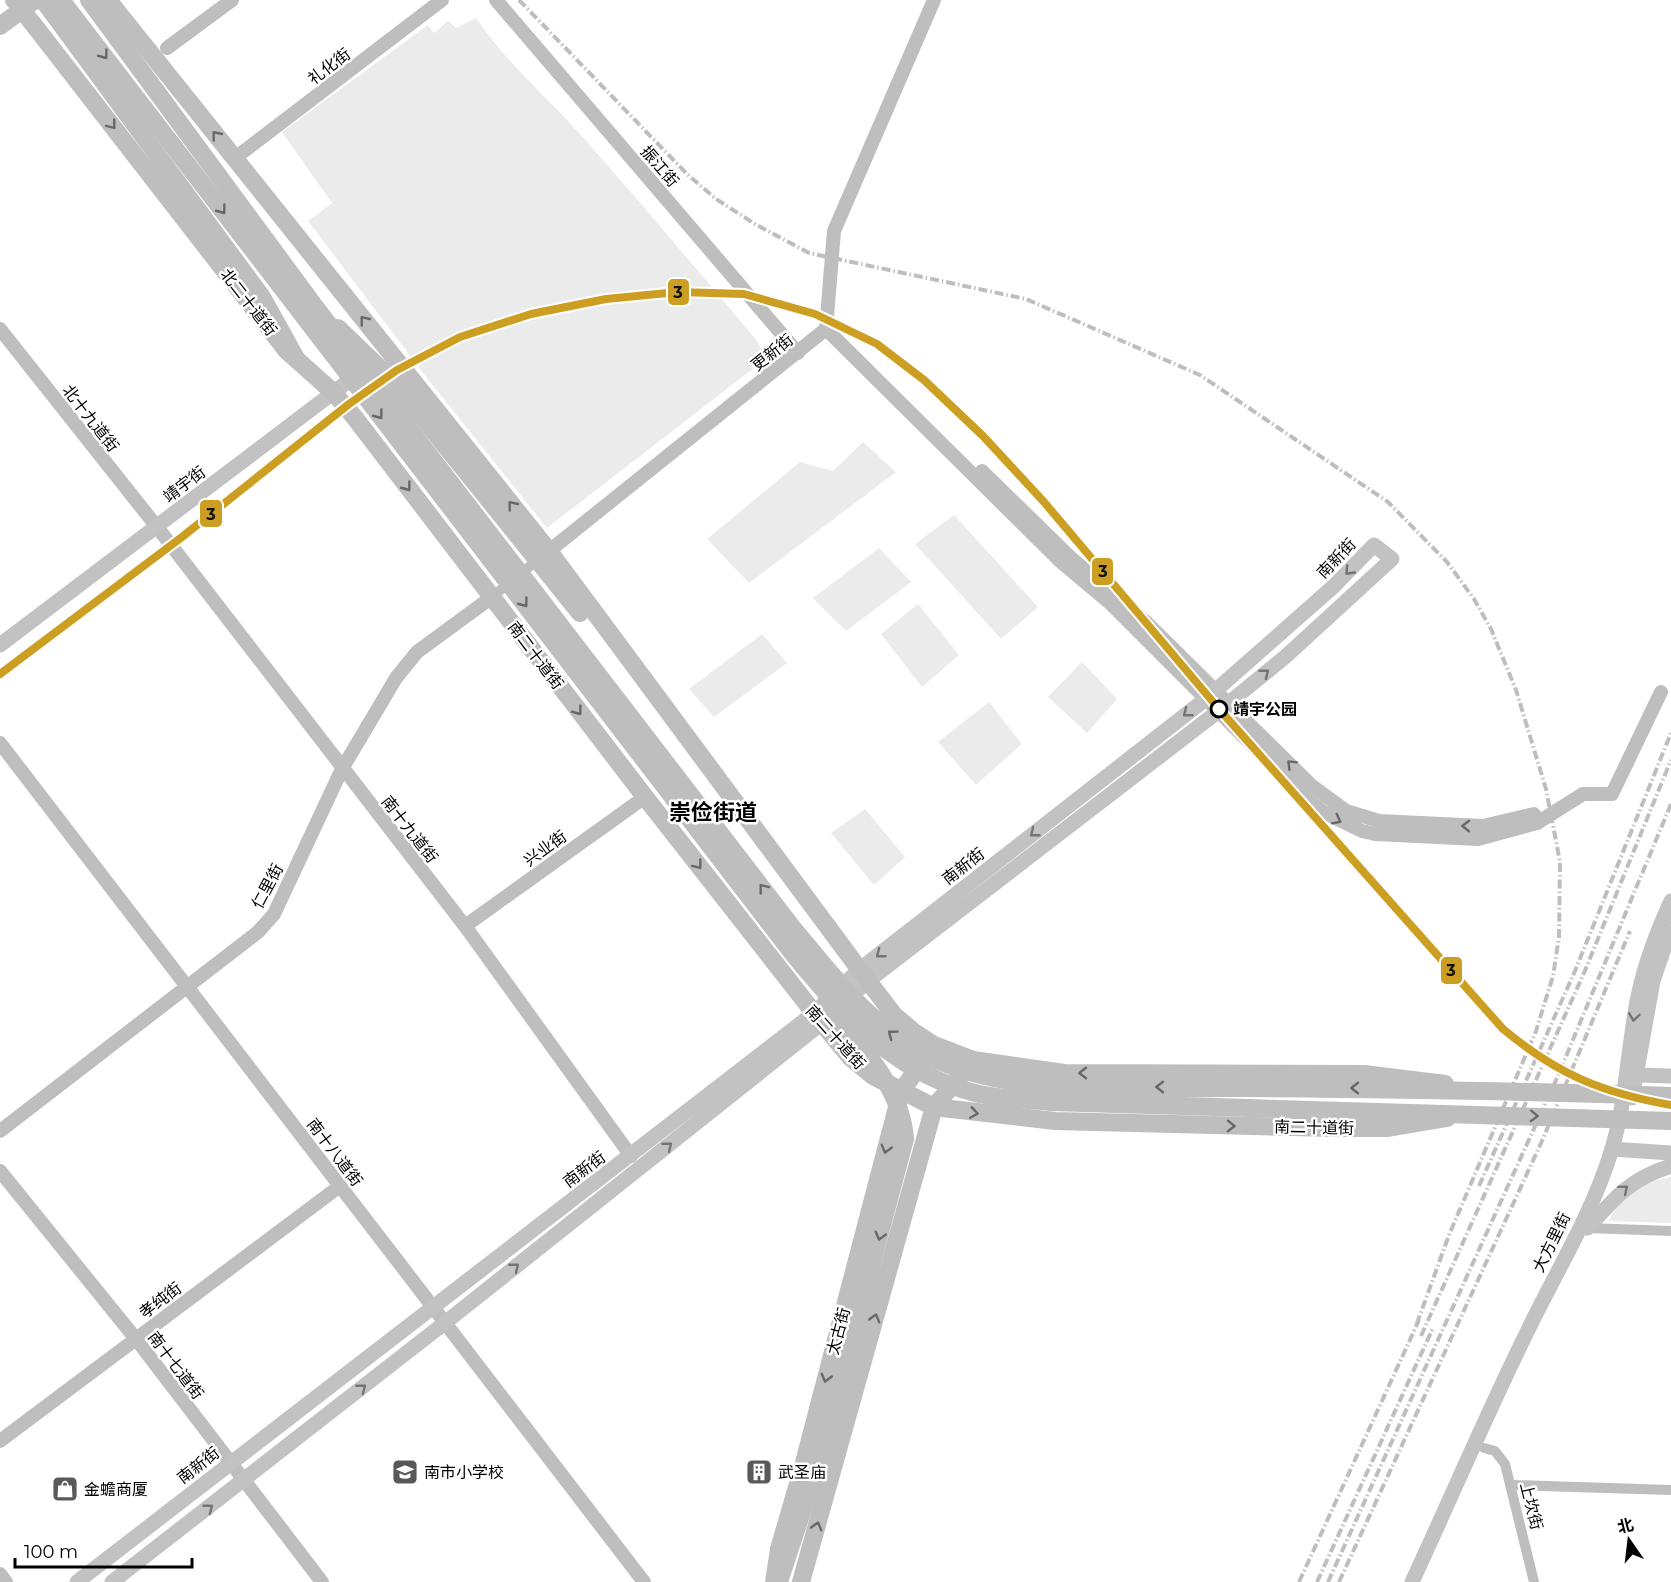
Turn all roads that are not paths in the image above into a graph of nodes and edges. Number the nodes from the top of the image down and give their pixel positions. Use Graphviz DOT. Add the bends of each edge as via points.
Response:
graph roads {
  1 [pos="43,0"];
  2 [pos="89,0"];
  3 [pos="108,0"];
  4 [pos="232,0"];
  5 [pos="442,0"];
  6 [pos="496,0"];
  7 [pos="934,0"];
  8 [pos="24,3"];
  9 [pos="65,4"];
  10 [pos="0,26"];
  11 [pos="167,48"];
  12 [pos="235,158"];
  13 [pos="313,304"];
  14 [pos="827,324"];
  15 [pos="0,329"];
  16 [pos="389,351"];
  17 [pos="798,353"];
  18 [pos="297,360"];
  19 [pos="334,393"];
  20 [pos="157,527"];
  21 [pos="543,555"];
  22 [pos="492,597"];
  23 [pos="0,645"];
  24 [pos="1661,692"];
  25 [pos="1211,694"];
  26 [pos="1224,706"];
  27 [pos="0,743"];
  28 [pos="342,769"];
  29 [pos="645,797"];
  30 [pos="1671,902"];
  31 [pos="465,926"];
  32 [pos="1671,928"];
  33 [pos="794,955"];
  34 [pos="864,976"];
  35 [pos="189,987"];
  36 [pos="818,1018"];
  37 [pos="934,1045"];
  38 [pos="973,1060"];
  39 [pos="1638,1075"];
  40 [pos="1671,1076"];
  41 [pos="1477,1089"];
  42 [pos="901,1092"];
  43 [pos="1671,1096"];
  44 [pos="934,1107"];
  45 [pos="1476,1114"];
  46 [pos="1671,1121"];
  47 [pos="0,1131"];
  48 [pos="1616,1149"];
  49 [pos="1671,1153"];
  50 [pos="631,1156"];
  51 [pos="1671,1166"];
  52 [pos="0,1171"];
  53 [pos="340,1185"];
  54 [pos="1588,1228"];
  55 [pos="1671,1231"];
  56 [pos="432,1306"];
  57 [pos="446,1322"];
  58 [pos="135,1339"];
  59 [pos="0,1440"];
  60 [pos="1484,1448"];
  61 [pos="229,1464"];
  62 [pos="243,1482"];
  63 [pos="1512,1485"];
  64 [pos="1671,1490"];
  65 [pos="811,1491"];
  66 [pos="0,1574"];
  67 [pos="774,1579"];
  68 [pos="6,1582"];
  69 [pos="77,1582"];
  70 [pos="112,1582"];
  71 [pos="322,1582"];
  72 [pos="644,1582"];
  73 [pos="801,1582"];
  74 [pos="1412,1582"];
  75 [pos="1423,1582"];
  76 [pos="1534,1582"];
  1 -- 18 [label="main road" via="262,297"];
  2 -- 13 [label="main road"];
  12 -- 3 [label="main road, one-way"];
  4 -- 11 [label="street"];
  5 -- 12 [label="street, 礼化街"];
  6 -- 17 [label="street, 振江街"];
  7 -- 14 [label="street" via="834,231"];
  8 -- 10 [label="main road"];
  8 -- 18 [label="main road, 北二十道街, one-way" via="37,29"];
  9 -- 33 [label="main road, one-way"];
  16 -- 12 [label="main road, one-way"];
  13 -- 21 [label="main road" via="394,382"];
  41 -- 13 [label="main road, one-way" via="1064,1087 974,1074 948,1065 896,1037 857,1005 792,927"];
  14 -- 17 [label="street, 更新街"];
  14 -- 25 [label="street" via="951,445 1145,621"];
  15 -- 20 [label="street, 北十九道街"];
  16 -- 19 [label="main road, 靖宇街"];
  21 -- 16 [label="main road, one-way"];
  17 -- 21 [label="street, 更新街"];
  18 -- 19 [label="main road, 北二十道街"];
  19 -- 20 [label="main road, 靖宇街"];
  19 -- 22 [label="main road, 北二十道街, one-way"];
  20 -- 23 [label="main road, 靖宇街"];
  20 -- 28 [label="street, 南十九道街"];
  21 -- 22 [label="street"];
  21 -- 34 [label="main road"];
  22 -- 28 [label="street, 仁里街" via="417,652 396,678"];
  22 -- 29 [label="main road, 南二十道街, one-way"];
  24 -- 26 [label="street" via="1612,794 1583,794 1537,823 1478,839 1376,834 1323,813"];
  25 -- 26 [label="street"];
  26 -- 25 [label="main road, 南新街, one-way" via="1285,657 1392,560 1374,545 1335,586"];
  25 -- 34 [label="main road, 南新街, one-way"];
  26 -- 34 [label="main road, 南新街"];
  27 -- 35 [label="street, 南十八道街"];
  28 -- 31 [label="street, 南十九道街"];
  28 -- 35 [label="street, 仁里街" via="274,914 258,932"];
  29 -- 31 [label="street, 兴业街"];
  29 -- 36 [label="main road, 南二十道街, one-way"];
  30 -- 48 [label="main road, 大方里街, one-way" via="1650,946 1643,973"];
  31 -- 50 [label="street, 南十九道街"];
  32 -- 39 [label="main road, 大方里街" via="1653,981"];
  33 -- 45 [label="main road" via="863,1032 888,1053 915,1070 966,1091 1051,1102"];
  33 -- 65 [label="main road, 太古街, one-way" via="892,1092 904,1118 904,1146"];
  34 -- 36 [label="main road, 南新街"];
  34 -- 37 [label="main road" via="894,1015"];
  35 -- 47 [label="street, 仁里街"];
  35 -- 53 [label="street, 南十八道街"];
  36 -- 42 [label="main road, 南二十道街" via="850,1057"];
  36 -- 50 [label="main road, 南新街"];
  57 -- 36 [label="main road, 南新街, one-way"];
  37 -- 38 [label="main road"];
  37 -- 42 [label="main road"];
  41 -- 38 [label="main road, one-way" via="1364,1074 1064,1073"];
  38 -- 44 [label="main road"];
  39 -- 40 [label="main road"];
  39 -- 48 [label="main road, 大方里街"];
  41 -- 43 [label="main road"];
  42 -- 44 [label="main road, 南二十道街"];
  42 -- 67 [label="main road, 太古街, one-way"];
  44 -- 45 [label="main road, 南二十道街, one-way" via="1055,1121 1335,1128 1388,1128"];
  73 -- 44 [label="main road, 太古街, one-way"];
  45 -- 46 [label="main road, one-way"];
  48 -- 49 [label="main road"];
  48 -- 54 [label="main road, 大方里街" via="1609,1182"];
  48 -- 74 [label="main road, 大方里街"];
  50 -- 56 [label="main road, 南新街"];
  54 -- 51 [label="main road, one-way" via="1622,1189"];
  52 -- 58 [label="street, 南十七道街"];
  53 -- 56 [label="street, 南十八道街"];
  53 -- 58 [label="street, 孝纯街"];
  54 -- 55 [label="street"];
  54 -- 60 [label="main road, 大方里街"];
  56 -- 57 [label="street, 南十八道街"];
  56 -- 61 [label="main road, 南新街"];
  62 -- 57 [label="main road, 南新街, one-way"];
  57 -- 72 [label="street, 南十八道街"];
  58 -- 59 [label="street, 孝纯街"];
  58 -- 61 [label="street, 南十七道街"];
  60 -- 63 [label="street, 上坎街" via="1495,1451 1505,1464"];
  60 -- 75 [label="main road, 大方里街"];
  61 -- 62 [label="street, 南十七道街"];
  61 -- 69 [label="main road, 南新街"];
  70 -- 62 [label="main road, 南新街, one-way"];
  62 -- 71 [label="street, 南十七道街"];
  63 -- 64 [label="street"];
  63 -- 76 [label="street, 上坎街"];
  65 -- 67 [label="street, 太古街"];
  66 -- 68 [label="street"];
}
